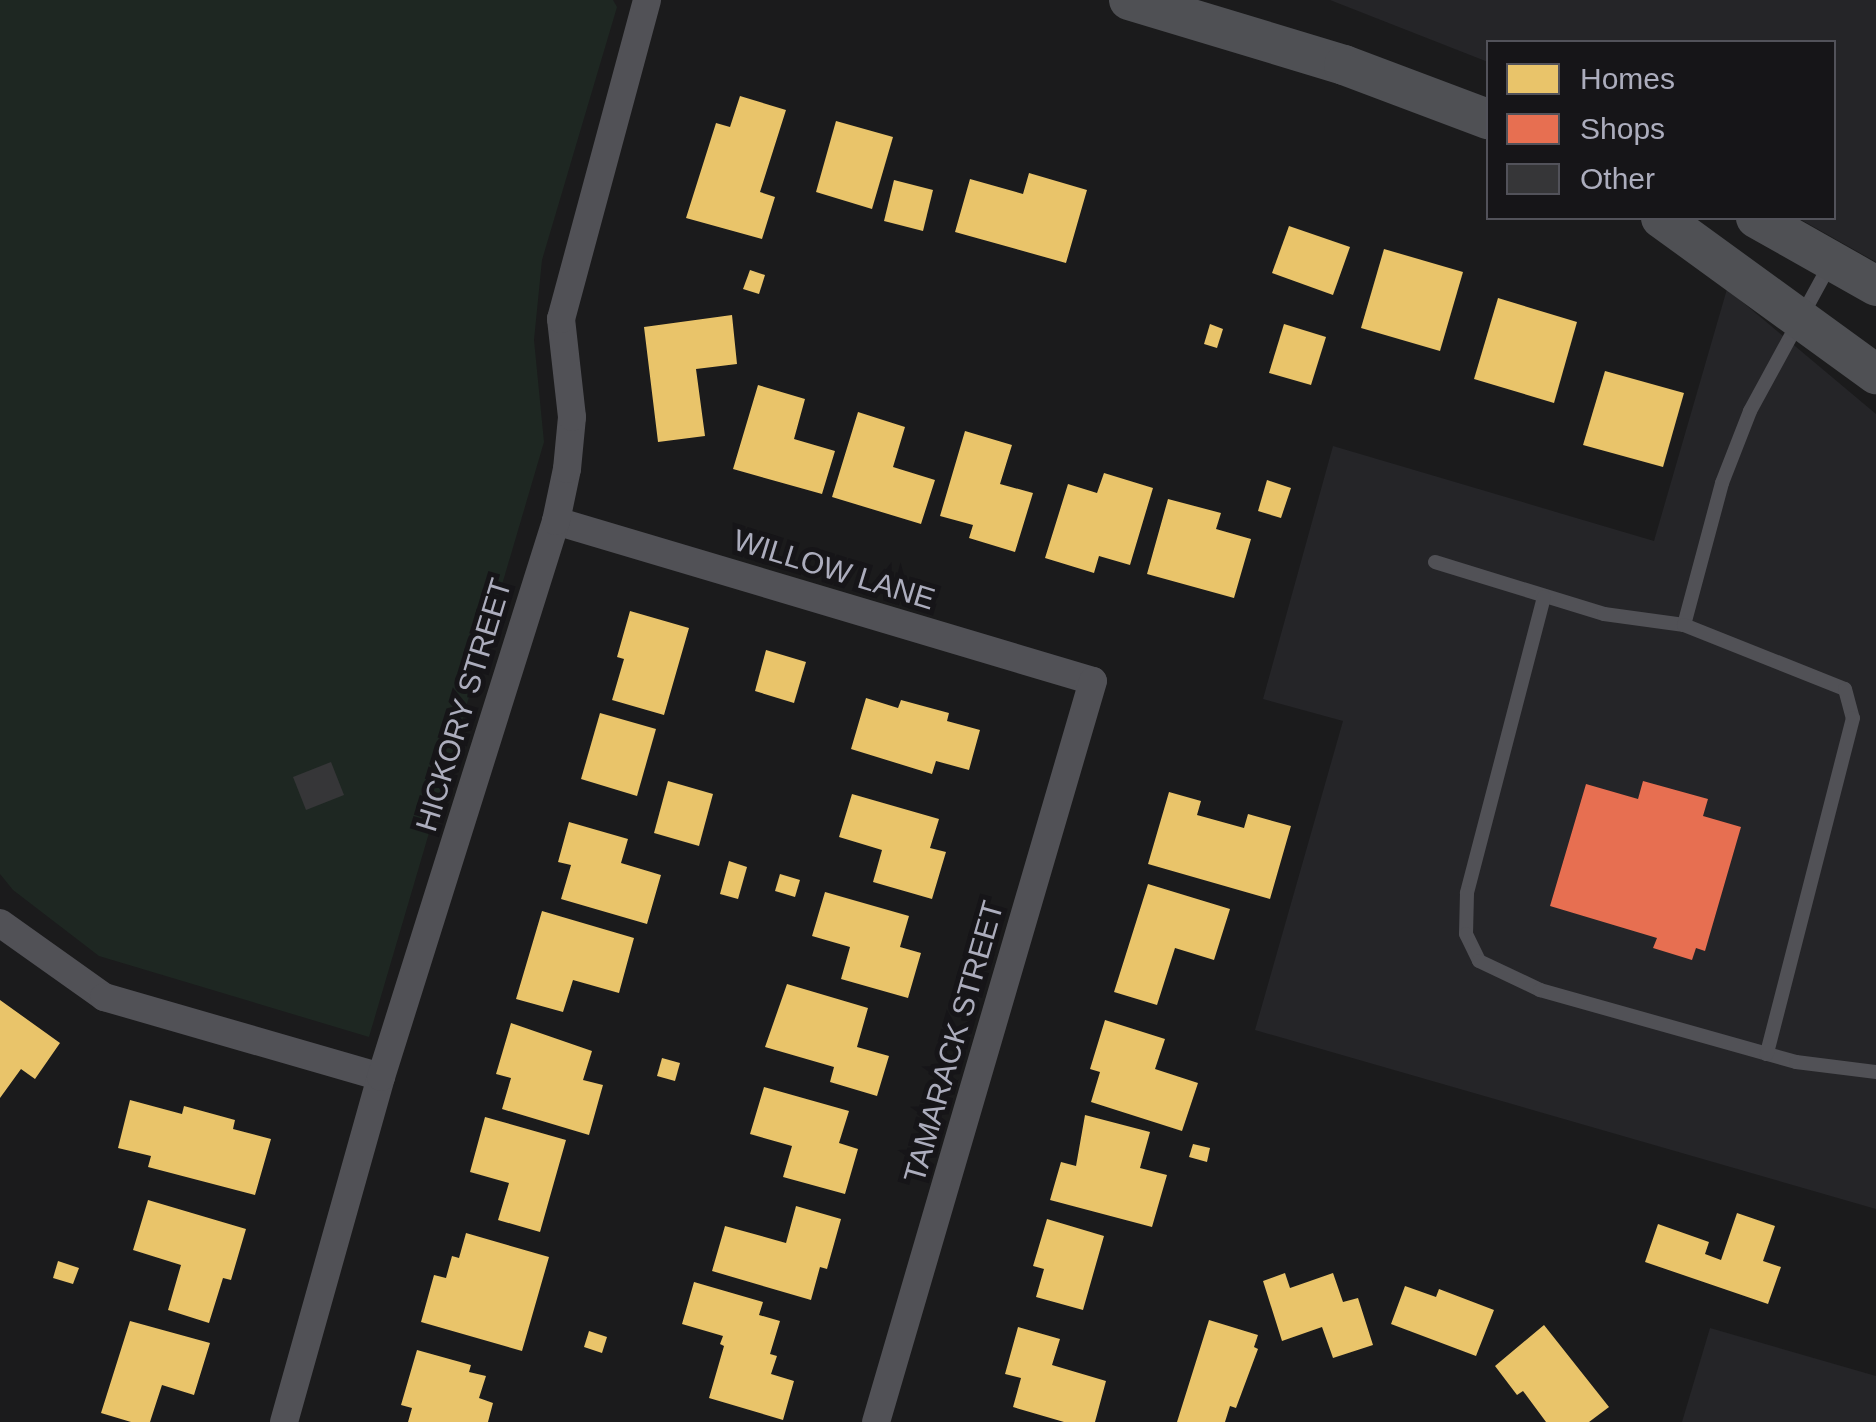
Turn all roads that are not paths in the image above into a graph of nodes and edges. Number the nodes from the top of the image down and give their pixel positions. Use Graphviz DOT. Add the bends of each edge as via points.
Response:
graph roads {
  1 [pos="647,0"];
  2 [pos="1129,0"];
  3 [pos="1486,118"];
  4 [pos="1664,220"];
  5 [pos="1759,220"];
  6 [pos="1831,261"];
  7 [pos="1876,286"];
  8 [pos="1800,318"];
  9 [pos="1876,374"];
  10 [pos="556,521"];
  11 [pos="1435,562"];
  12 [pos="1544,597"];
  13 [pos="1684,625"];
  14 [pos="1094,681"];
  15 [pos="0,923"];
  16 [pos="1768,1054"];
  17 [pos="1876,1072"];
  18 [pos="382,1077"];
  19 [pos="284,1422"];
  20 [pos="876,1422"];
  1 -- 10 [label="street, HICKORY STREET" via="560,319 572,417"];
  2 -- 3 [label="main road" via="1344,65"];
  4 -- 8 [label="main road"];
  5 -- 6 [label="main road"];
  6 -- 7 [label="main road"];
  6 -- 8 [label="lane"];
  8 -- 9 [label="main road"];
  8 -- 13 [label="lane" via="1750,411 1722,482"];
  10 -- 14 [label="street, WILLOW LANE"];
  10 -- 18 [label="street, HICKORY STREET"];
  11 -- 12 [label="lane"];
  12 -- 13 [label="lane"];
  12 -- 16 [label="lane" via="1467,893 1466,934 1479,962 1540,990"];
  13 -- 16 [label="lane" via="1845,689 1853,718"];
  14 -- 20 [label="street, TAMARACK STREET"];
  15 -- 18 [label="street" via="104,998"];
  16 -- 17 [label="lane" via="1845,1072"];
  18 -- 19 [label="street, HICKORY STREET"];
}
